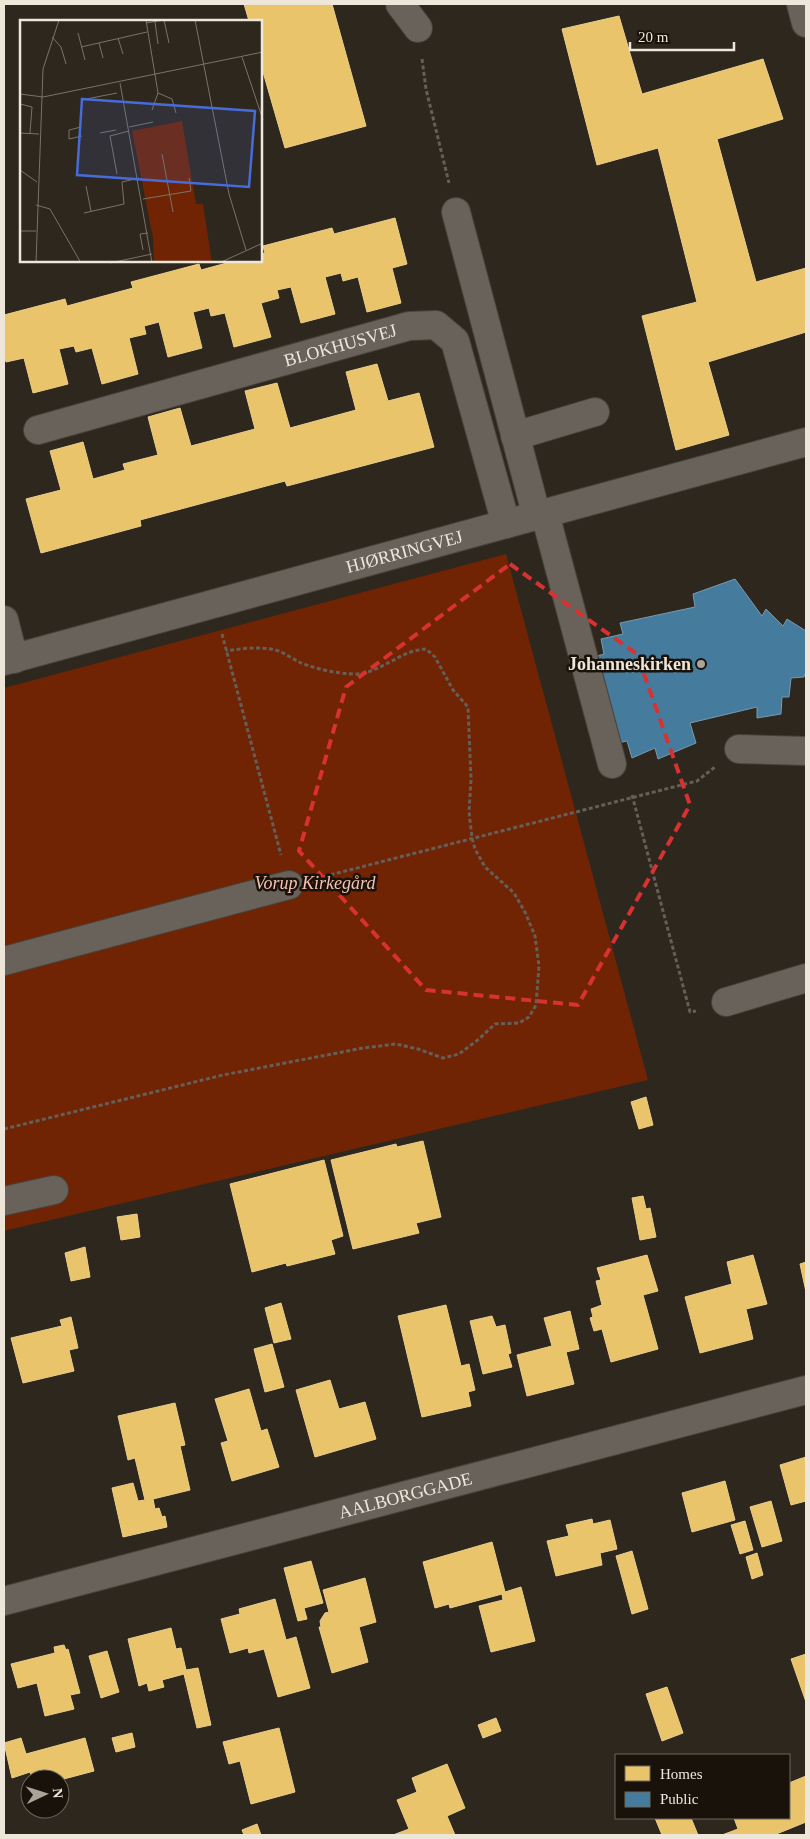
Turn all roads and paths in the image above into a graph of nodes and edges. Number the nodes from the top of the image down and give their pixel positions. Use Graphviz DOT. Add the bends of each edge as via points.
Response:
graph roads {
  1 [pos="400,4"];
  2 [pos="801,4"];
  3 [pos="806,23"];
  4 [pos="418,28"];
  5 [pos="456,212"];
  6 [pos="595,412"];
  7 [pos="38,430"];
  8 [pos="515,436"];
  9 [pos="806,442"];
  10 [pos="541,516"];
  11 [pos="506,524"];
  12 [pos="214,605"];
  13 [pos="4,620"];
  14 [pos="226,651"];
  15 [pos="9,660"];
  16 [pos="739,749"];
  17 [pos="806,751"];
  18 [pos="612,764"];
  19 [pos="630,788"];
  20 [pos="632,795"];
  21 [pos="472,838"];
  22 [pos="289,885"];
  23 [pos="4,961"];
  24 [pos="806,978"];
  25 [pos="726,1002"];
  26 [pos="4,1129"];
  27 [pos="54,1190"];
  28 [pos="4,1201"];
  29 [pos="806,1390"];
  30 [pos="4,1601"];
  1 -- 4 [label="street"];
  2 -- 3 [label="street"];
  4 -- 5 [label="path" via="426,89"];
  5 -- 8 [label="street"];
  6 -- 8 [label="street"];
  7 -- 11 [label="street, BLOKHUSVEJ" via="409,326 436,325 455,341"];
  8 -- 10 [label="street"];
  9 -- 10 [label="street, HJØRRINGVEJ"];
  10 -- 11 [label="street, HJØRRINGVEJ"];
  10 -- 18 [label="street"];
  11 -- 12 [label="street, HJØRRINGVEJ"];
  12 -- 14 [label="path"];
  12 -- 15 [label="street, HJØRRINGVEJ"];
  13 -- 15 [label="street"];
  14 -- 21 [label="path" via="262,648 280,652 300,663 354,674 384,666 414,649 426,649 435,656 453,690 468,707"];
  14 -- 22 [label="path"];
  16 -- 17 [label="street"];
  16 -- 20 [label="path" via="697,781"];
  19 -- 20 [label="path"];
  20 -- 21 [label="path"];
  20 -- 25 [label="path" via="690,1012"];
  21 -- 22 [label="path"];
  21 -- 26 [label="path" via="485,867 514,893 535,936 540,966 536,1006 529,1017 519,1023 494,1024 459,1054 443,1058 396,1044 363,1048 223,1075"];
  22 -- 23 [label="street"];
  24 -- 25 [label="street"];
  27 -- 28 [label="street"];
  29 -- 30 [label="street, AALBORGGADE"];
}
